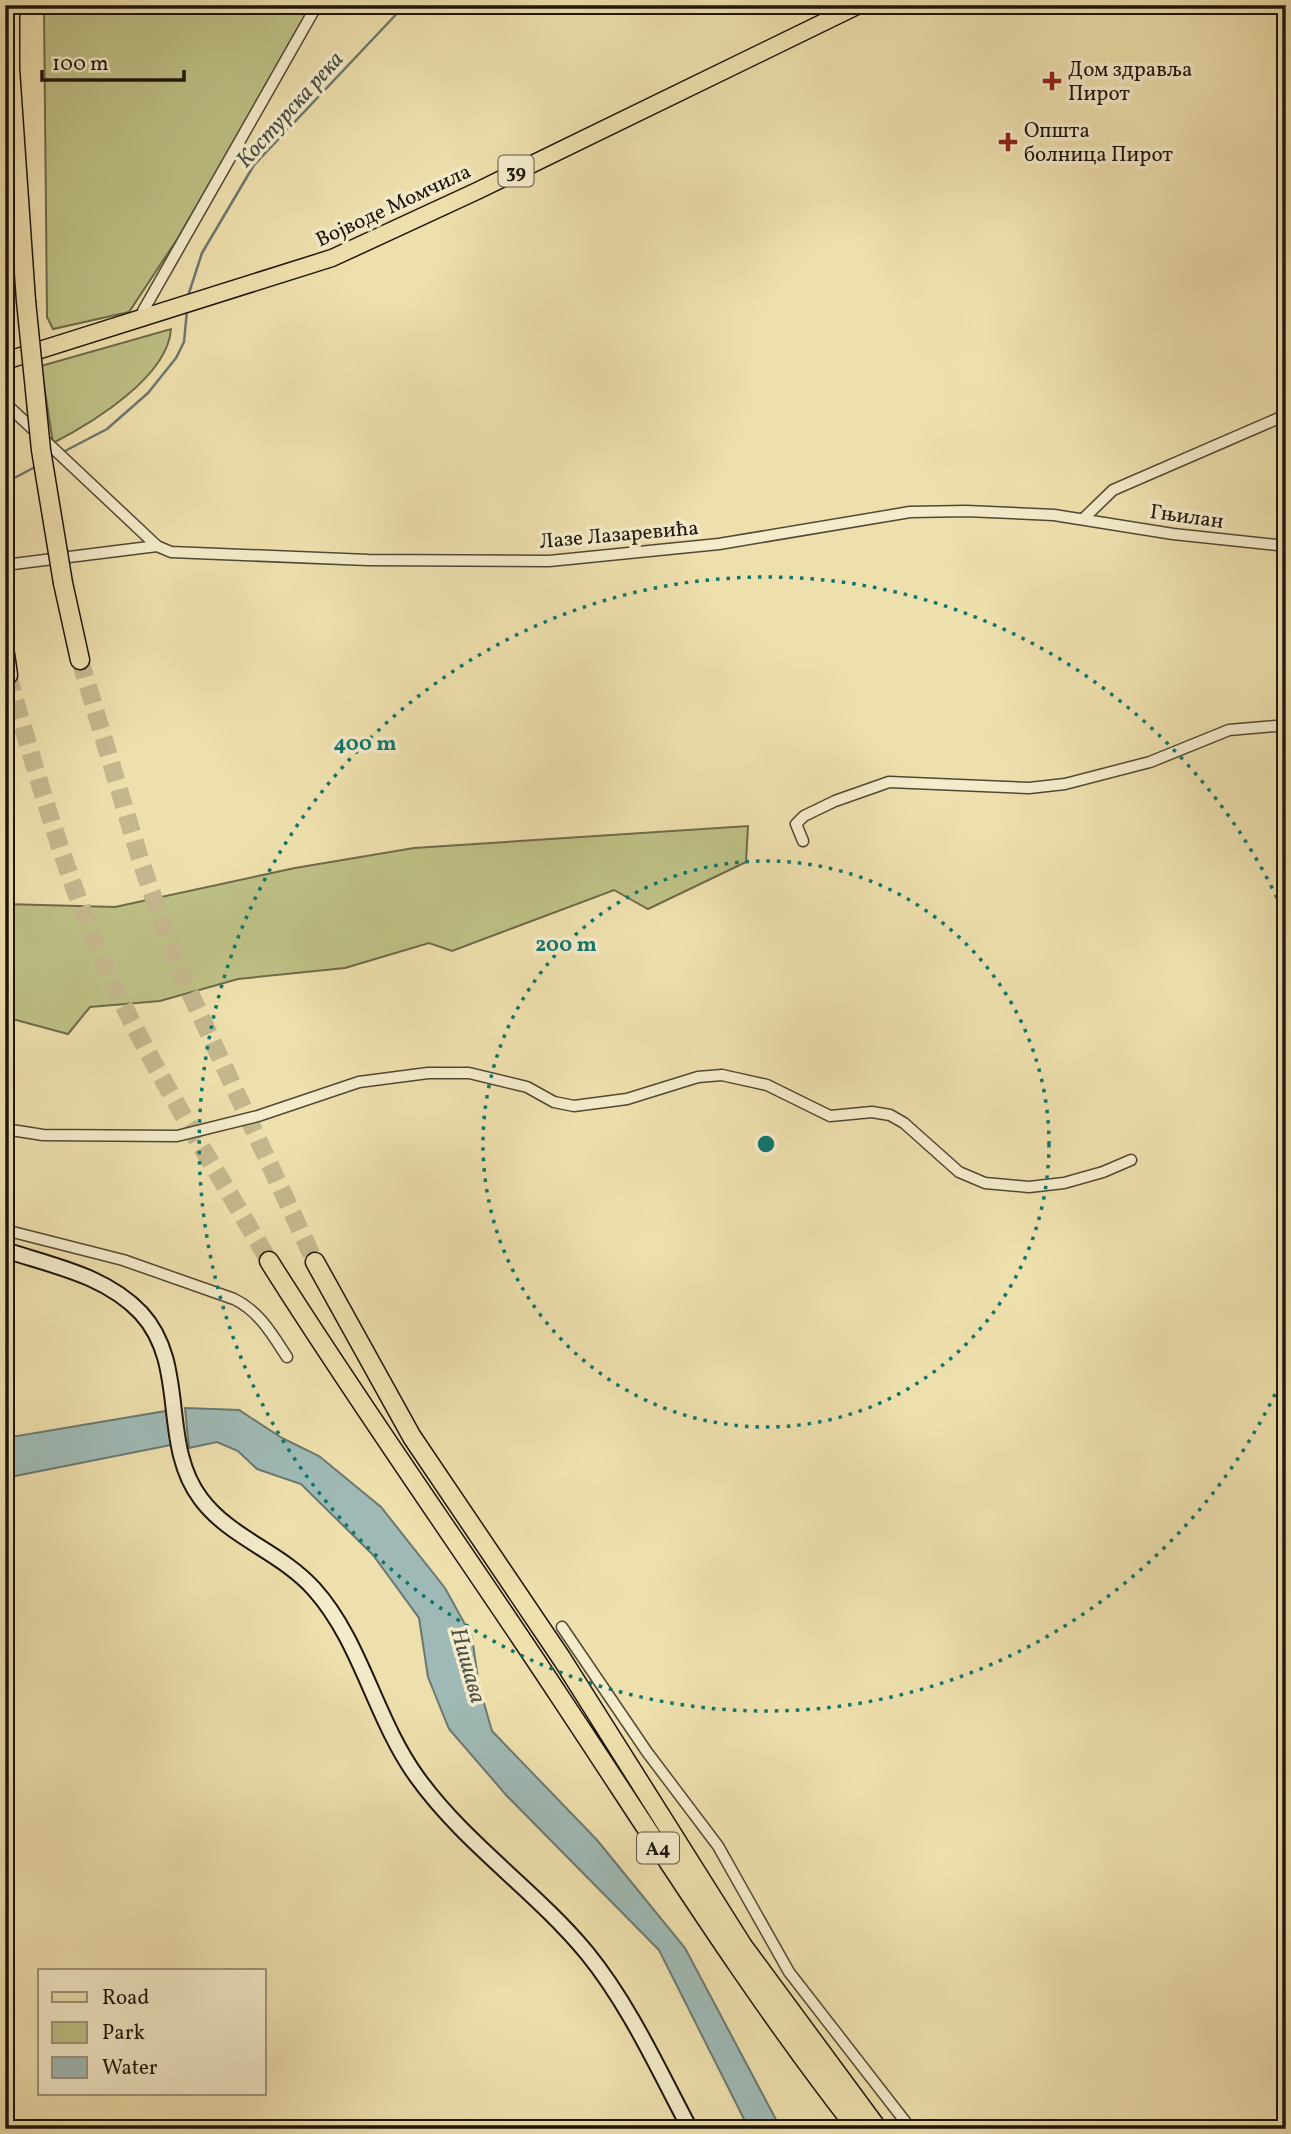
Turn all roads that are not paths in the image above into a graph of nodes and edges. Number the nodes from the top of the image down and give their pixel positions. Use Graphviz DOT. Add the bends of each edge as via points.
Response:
graph roads {
  1 [pos="10,5"];
  2 [pos="317,5"];
  3 [pos="859,5"];
  4 [pos="143,320"];
  5 [pos="5,361"];
  6 [pos="5,403"];
  7 [pos="1286,415"];
  8 [pos="1083,519"];
  9 [pos="157,546"];
  10 [pos="1286,546"];
  11 [pos="5,565"];
  12 [pos="5,654"];
  13 [pos="80,660"];
  14 [pos="8,675"];
  15 [pos="1286,725"];
  16 [pos="803,841"];
  17 [pos="5,1129"];
  18 [pos="1131,1160"];
  19 [pos="5,1230"];
  20 [pos="5,1250"];
  21 [pos="270,1261"];
  22 [pos="315,1262"];
  23 [pos="287,1357"];
  24 [pos="562,1627"];
  25 [pos="690,2129"];
  26 [pos="857,2129"];
  27 [pos="878,2129"];
  28 [pos="912,2129"];
  1 -- 13 [label="highway, bridge" via="26,301 41,450"];
  2 -- 4 [label="street" via="143,311"];
  3 -- 4 [label="main road, Војводе Момчила / 39" via="355,247 302,269"];
  4 -- 5 [label="main road, 39"];
  6 -- 9 [label="street"];
  7 -- 8 [label="street" via="1113,489"];
  8 -- 9 [label="street, Лазе Лазаревића" via="909,512 719,544 549,561 256,556 171,552"];
  8 -- 10 [label="street, Гњилан"];
  9 -- 11 [label="street, Лазе Лазаревића"];
  12 -- 14 [label="highway"];
  15 -- 16 [label="street" via="1229,730 1150,762 1065,784 1030,788 889,782 804,816 796,824"];
  17 -- 18 [label="street" via="43,1135 177,1136 258,1116 359,1082 428,1073 469,1073 527,1087 554,1102 574,1105 627,1099 698,1077 722,1075 767,1085 830,1116 890,1115 959,1172 985,1183 1029,1187 1064,1183"];
  19 -- 23 [label="street" via="123,1260 234,1299 260,1318"];
  20 -- 25 [label="main road" via="71,1270 118,1293 150,1324 169,1372 187,1475 211,1510 236,1532 282,1559 325,1602 400,1752 440,1806 587,1954 632,2019"];
  21 -- 26 [label="highway, A4" via="335,1366 695,1905"];
  22 -- 27 [label="highway, A4" via="412,1437 536,1618 743,1946"];
  24 -- 28 [label="street" via="718,1846 789,1972"];
}
